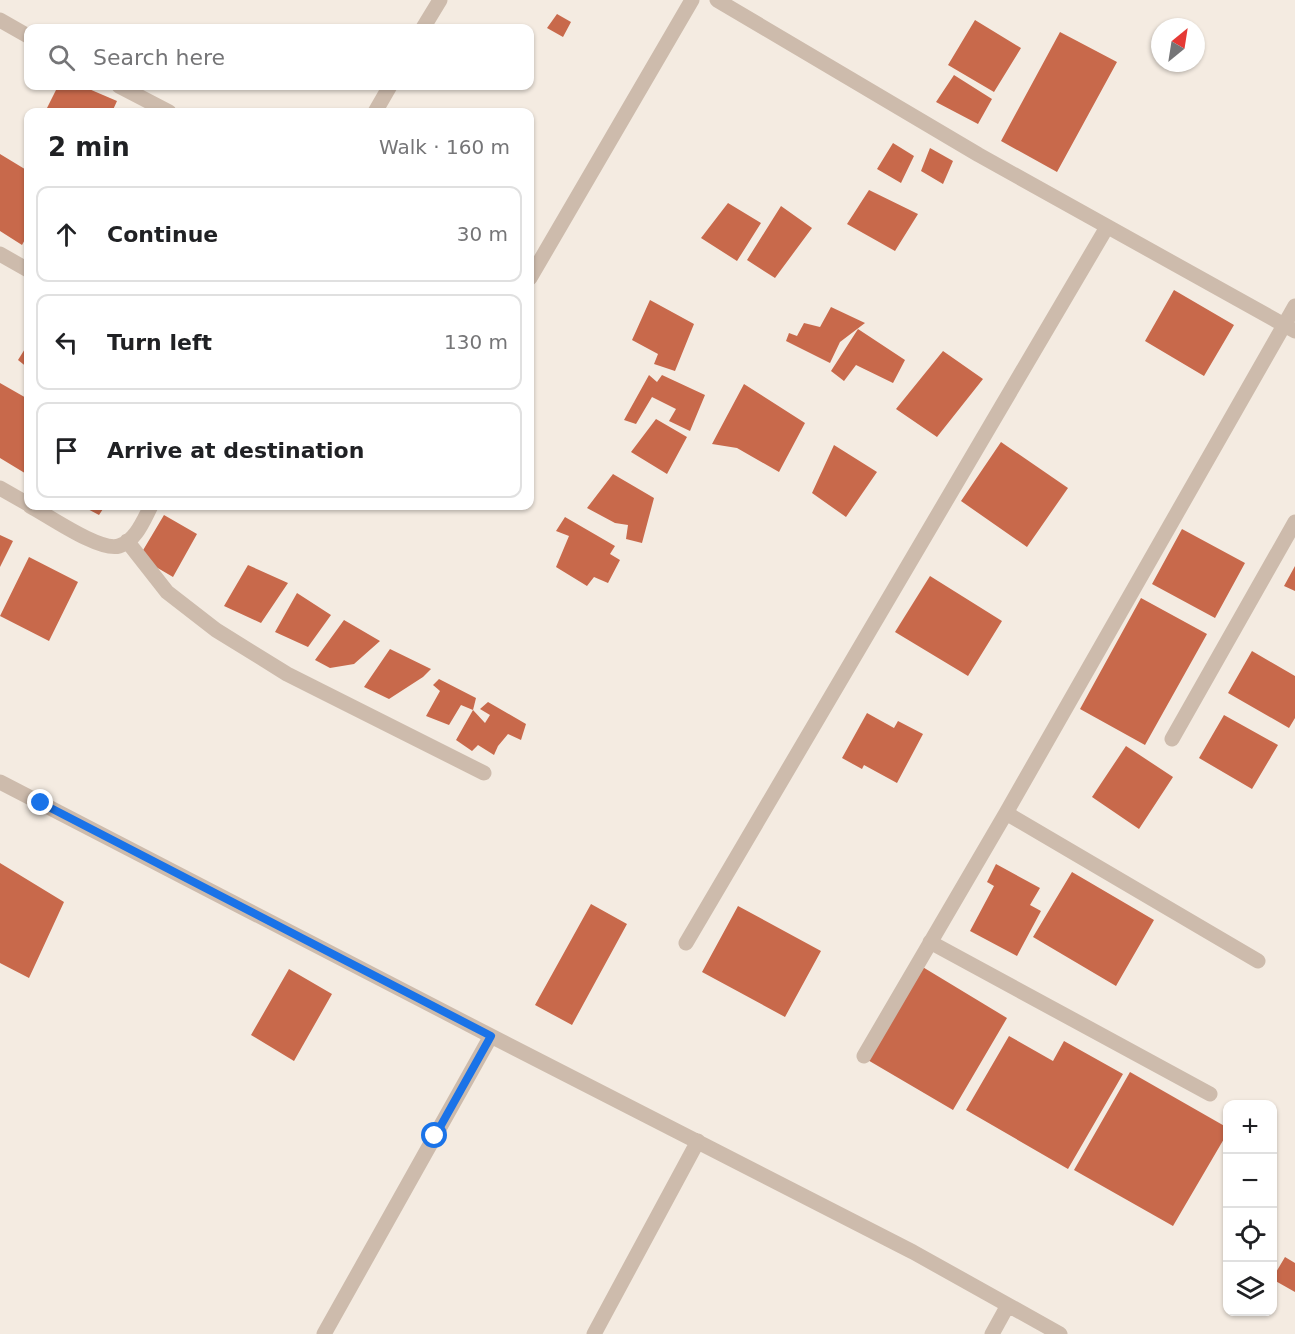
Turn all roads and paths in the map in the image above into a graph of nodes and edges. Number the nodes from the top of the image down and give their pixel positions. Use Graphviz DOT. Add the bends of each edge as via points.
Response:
graph roads {
  1 [pos="440,0"];
  2 [pos="692,0"];
  3 [pos="717,0"];
  4 [pos="0,20"];
  5 [pos="425,24"];
  6 [pos="24,34"];
  7 [pos="127,90"];
  8 [pos="388,90"];
  9 [pos="161,108"];
  10 [pos="377,108"];
  11 [pos="1107,226"];
  12 [pos="0,254"];
  13 [pos="24,268"];
  14 [pos="534,271"];
  15 [pos="1295,306"];
  16 [pos="1290,328"];
  17 [pos="0,488"];
  18 [pos="24,502"];
  19 [pos="38,510"];
  20 [pos="149,510"];
  21 [pos="1295,522"];
  22 [pos="127,541"];
  23 [pos="1172,740"];
  24 [pos="484,773"];
  25 [pos="0,782"];
  26 [pos="1006,813"];
  27 [pos="930,942"];
  28 [pos="686,943"];
  29 [pos="1258,961"];
  30 [pos="491,1036"];
  31 [pos="864,1056"];
  32 [pos="1210,1094"];
  33 [pos="698,1141"];
  34 [pos="1008,1305"];
  35 [pos="324,1334"];
  36 [pos="594,1334"];
  37 [pos="992,1334"];
  38 [pos="1060,1334"];
  1 -- 5 [label="street"];
  2 -- 14 [label="street"];
  3 -- 11 [label="street"];
  4 -- 6 [label="street"];
  7 -- 9 [label="street"];
  8 -- 10 [label="street"];
  11 -- 16 [label="street"];
  11 -- 28 [label="street"];
  12 -- 13 [label="street"];
  15 -- 16 [label="street"];
  16 -- 26 [label="street"];
  17 -- 18 [label="street"];
  19 -- 22 [label="street" via="107,547"];
  20 -- 22 [label="street"];
  21 -- 23 [label="street"];
  22 -- 24 [label="street" via="167,592 216,630 287,674"];
  25 -- 30 [label="street"];
  26 -- 27 [label="street"];
  26 -- 29 [label="street"];
  27 -- 31 [label="street"];
  27 -- 32 [label="street"];
  30 -- 33 [label="street"];
  30 -- 35 [label="street"];
  33 -- 34 [label="street"];
  33 -- 36 [label="street"];
  34 -- 37 [label="street"];
  34 -- 38 [label="street"];
}
